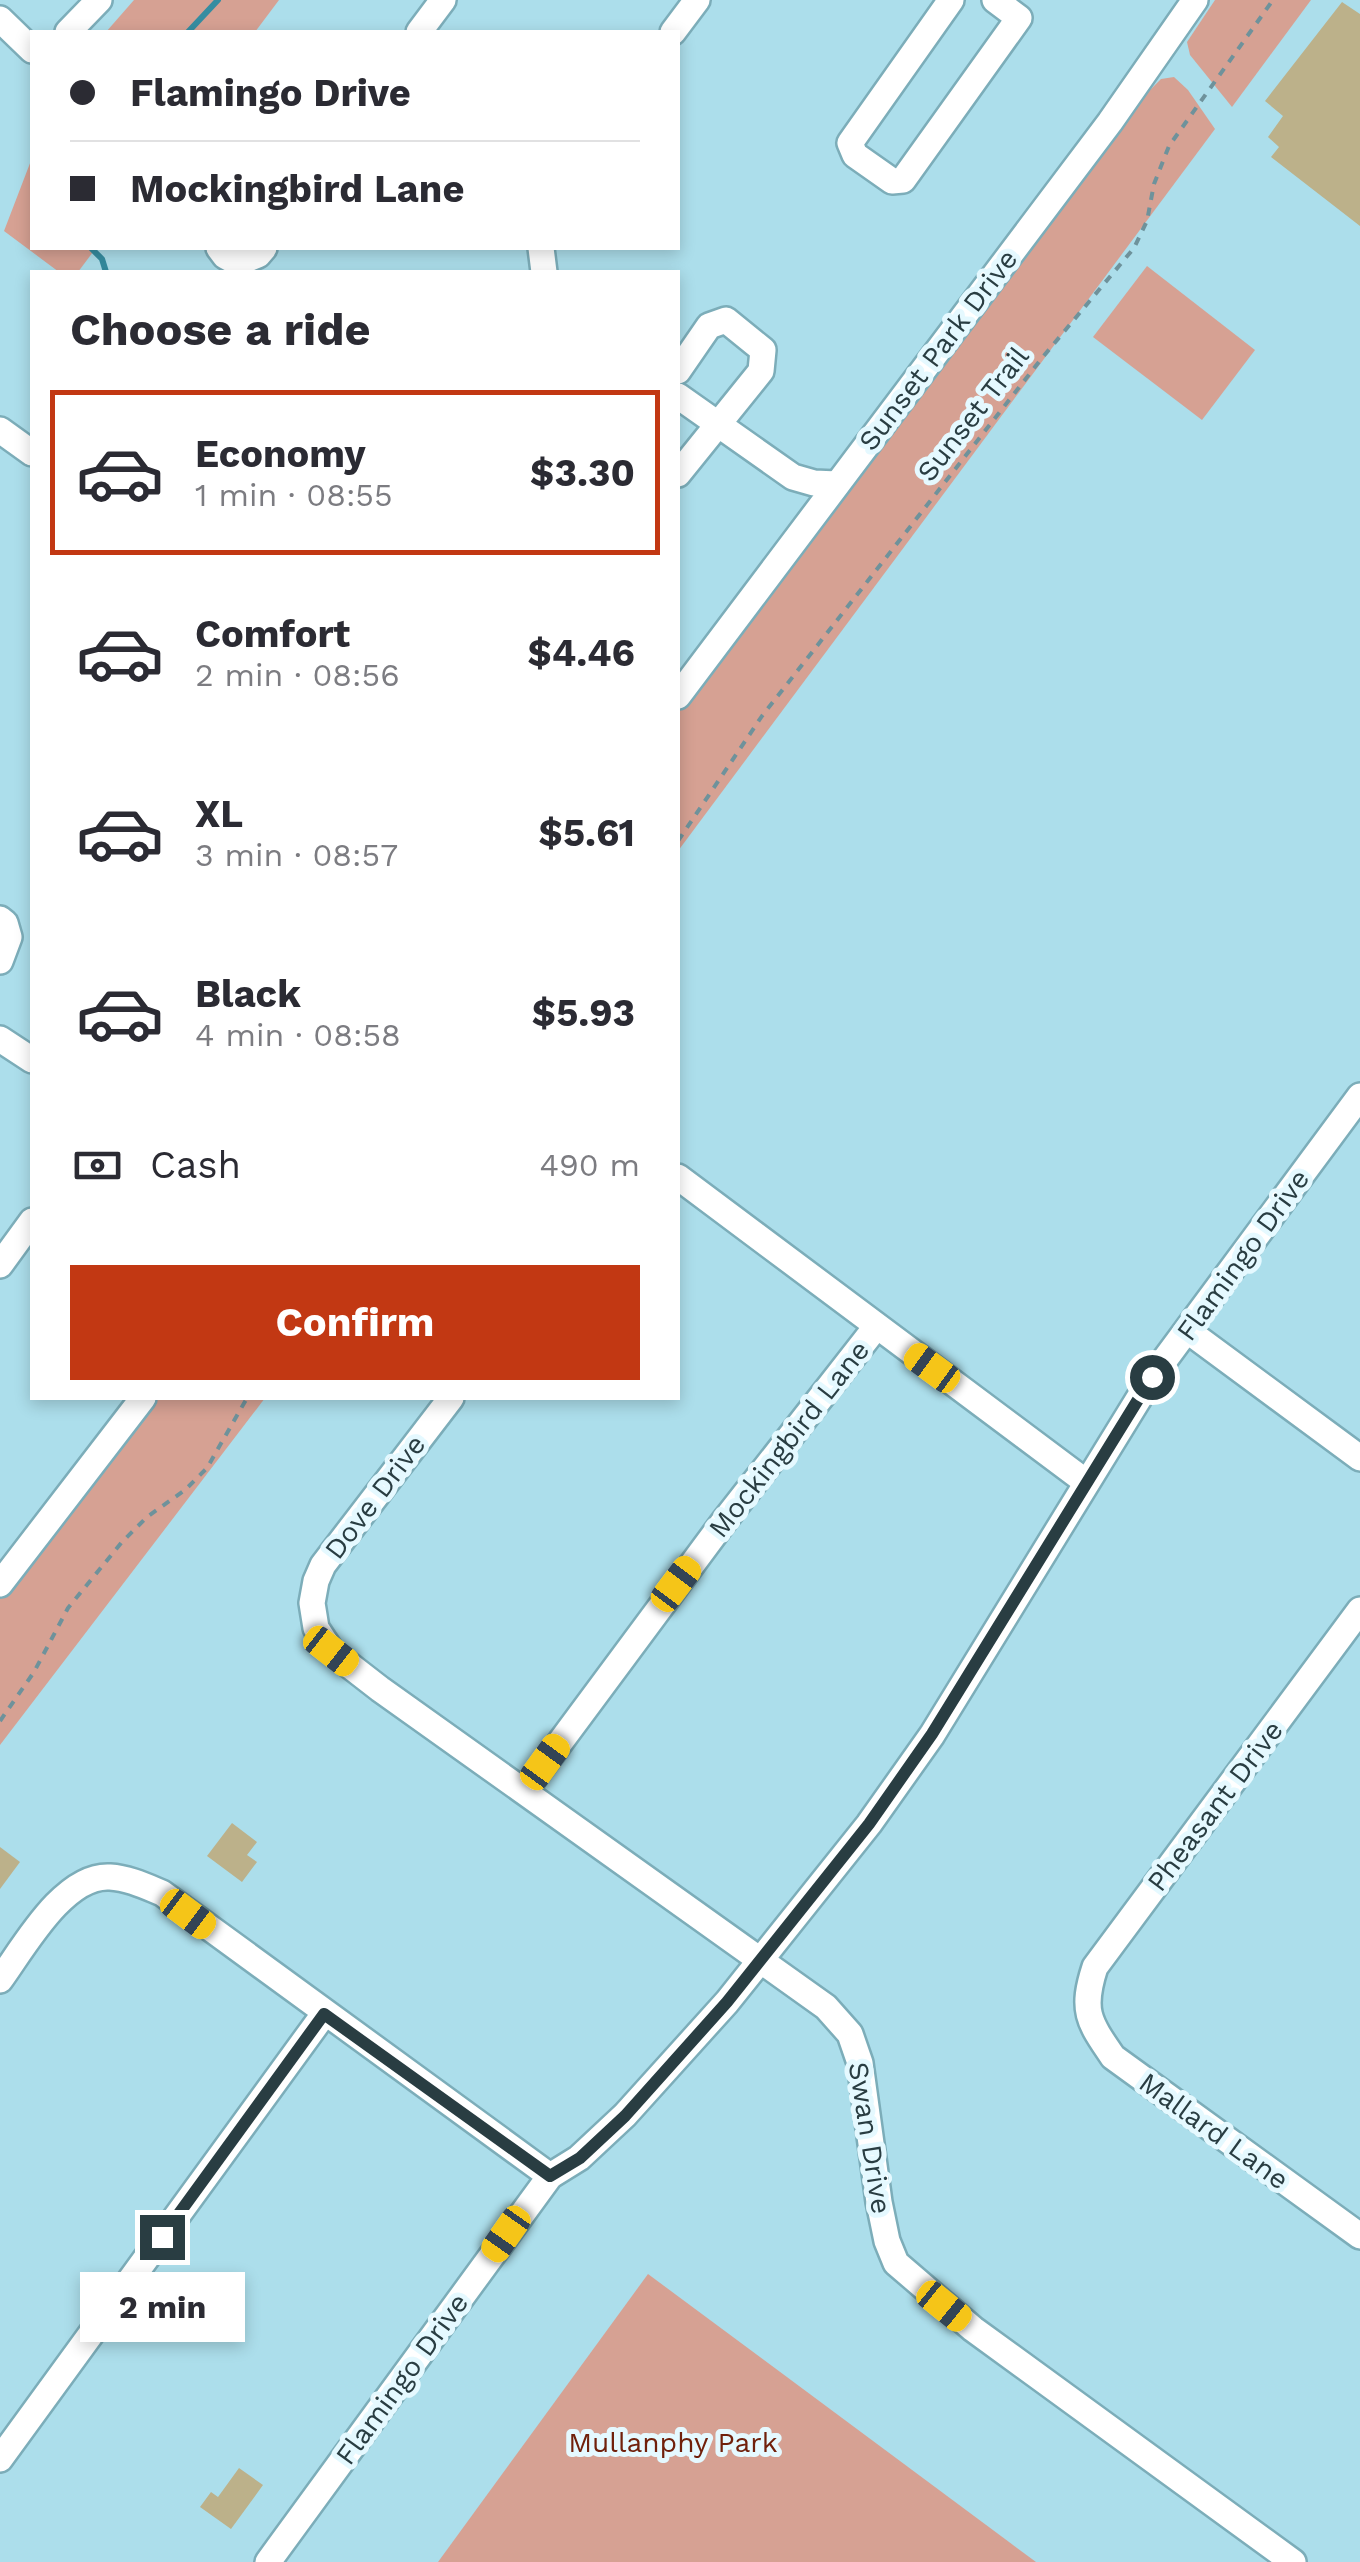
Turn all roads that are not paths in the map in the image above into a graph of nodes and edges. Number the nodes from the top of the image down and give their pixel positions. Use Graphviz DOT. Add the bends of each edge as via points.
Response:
graph roads {
  1 [pos="99,0"];
  2 [pos="442,0"];
  3 [pos="696,0"];
  4 [pos="951,0"];
  5 [pos="996,0"];
  6 [pos="1194,0"];
  7 [pos="0,19"];
  8 [pos="70,30"];
  9 [pos="420,30"];
  10 [pos="674,30"];
  11 [pos="30,48"];
  12 [pos="220,250"];
  13 [pos="262,250"];
  14 [pos="680,368"];
  15 [pos="680,398"];
  16 [pos="715,424"];
  17 [pos="0,430"];
  18 [pos="30,452"];
  19 [pos="680,471"];
  20 [pos="837,484"];
  21 [pos="680,693"];
  22 [pos="0,919"];
  23 [pos="0,961"];
  24 [pos="0,1039"];
  25 [pos="30,1059"];
  26 [pos="1360,1096"];
  27 [pos="680,1179"];
  28 [pos="30,1224"];
  29 [pos="0,1265"];
  30 [pos="876,1327"];
  31 [pos="1188,1330"];
  32 [pos="141,1400"];
  33 [pos="449,1400"];
  34 [pos="1360,1458"];
  35 [pos="1086,1482"];
  36 [pos="0,1584"];
  37 [pos="312,1603"];
  38 [pos="1360,1610"];
  39 [pos="524,1791"];
  40 [pos="760,1960"];
  41 [pos="0,1980"];
  42 [pos="1085,2010"];
  43 [pos="324,2014"];
  44 [pos="550,2176"];
  45 [pos="1360,2236"];
  46 [pos="0,2459"];
  47 [pos="268,2562"];
  48 [pos="1293,2562"];
  1 -- 8 [label="street"];
  2 -- 9 [label="street"];
  3 -- 10 [label="street"];
  4 -- 5 [label="street" via="850,143 855,155 892,181 903,180 1019,18"];
  6 -- 20 [label="street, Sunset Park Drive"];
  7 -- 11 [label="street"];
  12 -- 13 [label="street" via="238,263"];
  14 -- 16 [label="street" via="709,326 726,320 763,350 761,372"];
  15 -- 16 [label="street"];
  16 -- 19 [label="street"];
  16 -- 20 [label="street" via="793,477"];
  17 -- 18 [label="street"];
  20 -- 21 [label="street, Sunset Park Drive"];
  22 -- 23 [label="street" via="9,938"];
  24 -- 25 [label="street"];
  26 -- 31 [label="street, Flamingo Drive"];
  27 -- 30 [label="street"];
  28 -- 29 [label="street"];
  30 -- 35 [label="street"];
  30 -- 39 [label="street, Mockingbird Lane"];
  31 -- 34 [label="street"];
  31 -- 35 [label="street, Flamingo Drive"];
  32 -- 36 [label="street"];
  33 -- 37 [label="street, Dove Drive" via="323,1565"];
  35 -- 40 [label="street, Flamingo Drive" via="932,1734"];
  37 -- 39 [label="street, Swan Drive" via="316,1628 331,1651"];
  38 -- 42 [label="street, Pheasant Drive" via="1095,1967"];
  39 -- 40 [label="street, Swan Drive"];
  40 -- 44 [label="street, Flamingo Drive" via="625,2116"];
  40 -- 48 [label="street, Swan Drive" via="850,2034 896,2263 972,2329"];
  41 -- 43 [label="street" via="62,1896 106,1876 162,1894"];
  42 -- 45 [label="street, Mallard Lane" via="1112,2057"];
  43 -- 44 [label="street"];
  43 -- 46 [label="street"];
  44 -- 47 [label="street, Flamingo Drive"];
}
